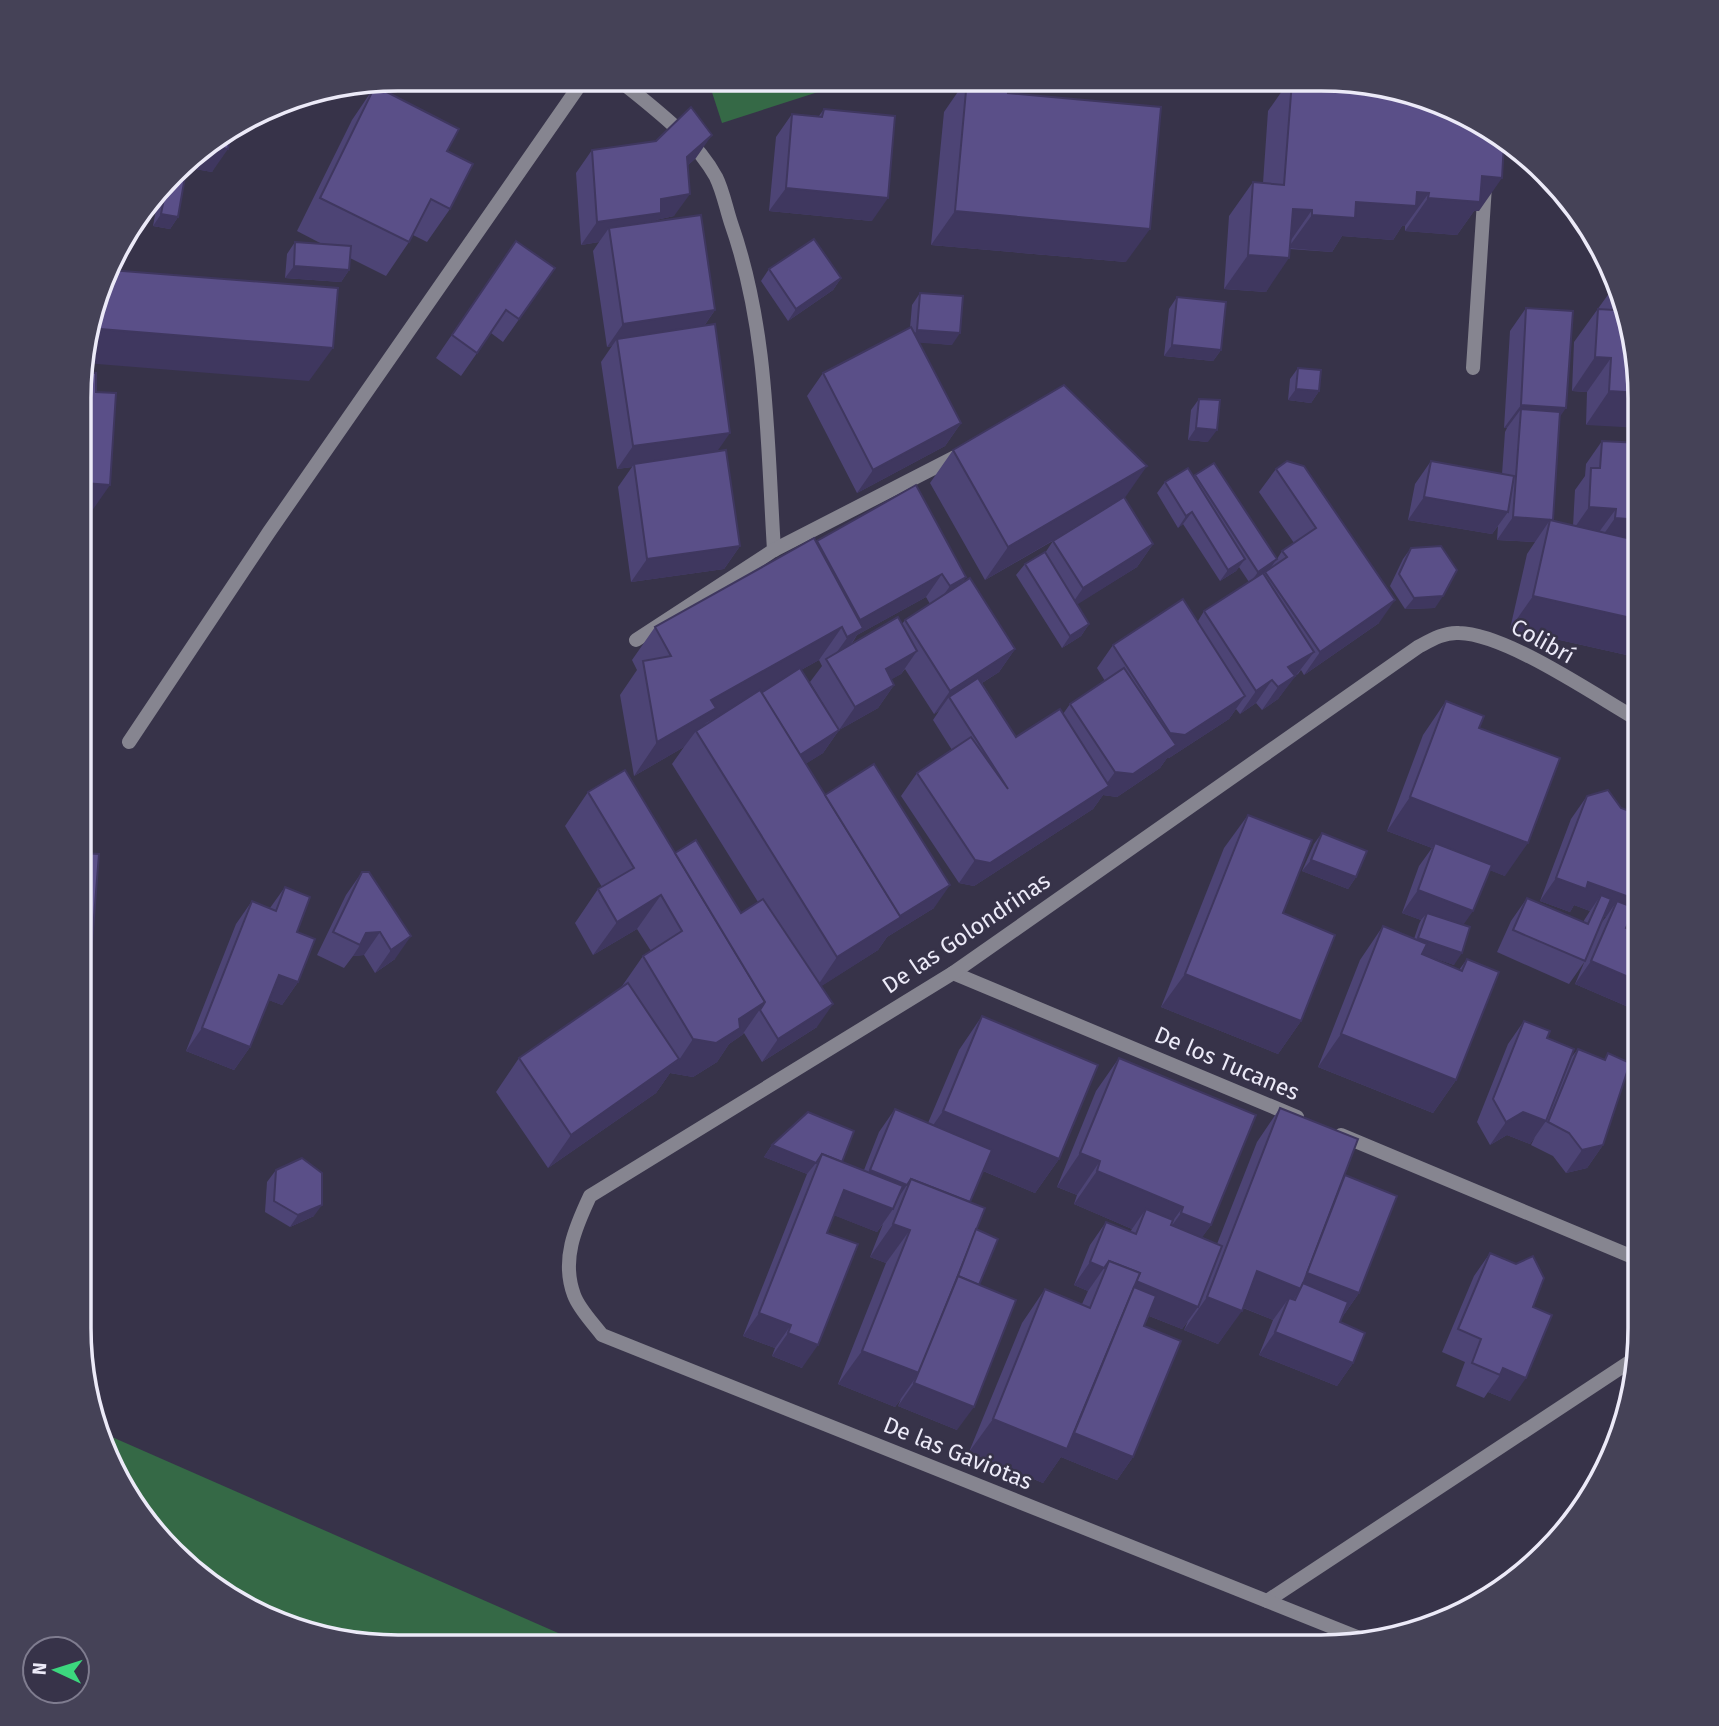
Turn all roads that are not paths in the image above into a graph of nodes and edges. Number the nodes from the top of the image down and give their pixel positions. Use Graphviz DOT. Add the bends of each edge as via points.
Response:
graph roads {
  1 [pos="576,91"];
  2 [pos="633,91"];
  3 [pos="1486,169"];
  4 [pos="1473,368"];
  5 [pos="973,448"];
  6 [pos="774,550"];
  7 [pos="636,640"];
  8 [pos="1418,646"];
  9 [pos="1628,714"];
  10 [pos="129,742"];
  11 [pos="953,973"];
  12 [pos="1628,1255"];
  13 [pos="569,1268"];
  14 [pos="1625,1365"];
  15 [pos="1267,1601"];
  16 [pos="1348,1633"];
  1 -- 10 [label="street" via="268,532"];
  2 -- 6 [label="street" via="674,125 716,177 738,242 755,302 762,354"];
  3 -- 4 [label="street"];
  5 -- 6 [label="street"];
  6 -- 7 [label="street"];
  8 -- 9 [label="street, Colibrí" via="1457,632 1499,640"];
  8 -- 11 [label="street, De las Golondrinas"];
  11 -- 12 [label="street, De los Tucanes"];
  11 -- 13 [label="street, De las Golondrinas" via="590,1196 572,1234"];
  13 -- 15 [label="street, De las Gaviotas" via="575,1296 602,1335"];
  14 -- 15 [label="street"];
  15 -- 16 [label="street, De las Gaviotas"];
}
